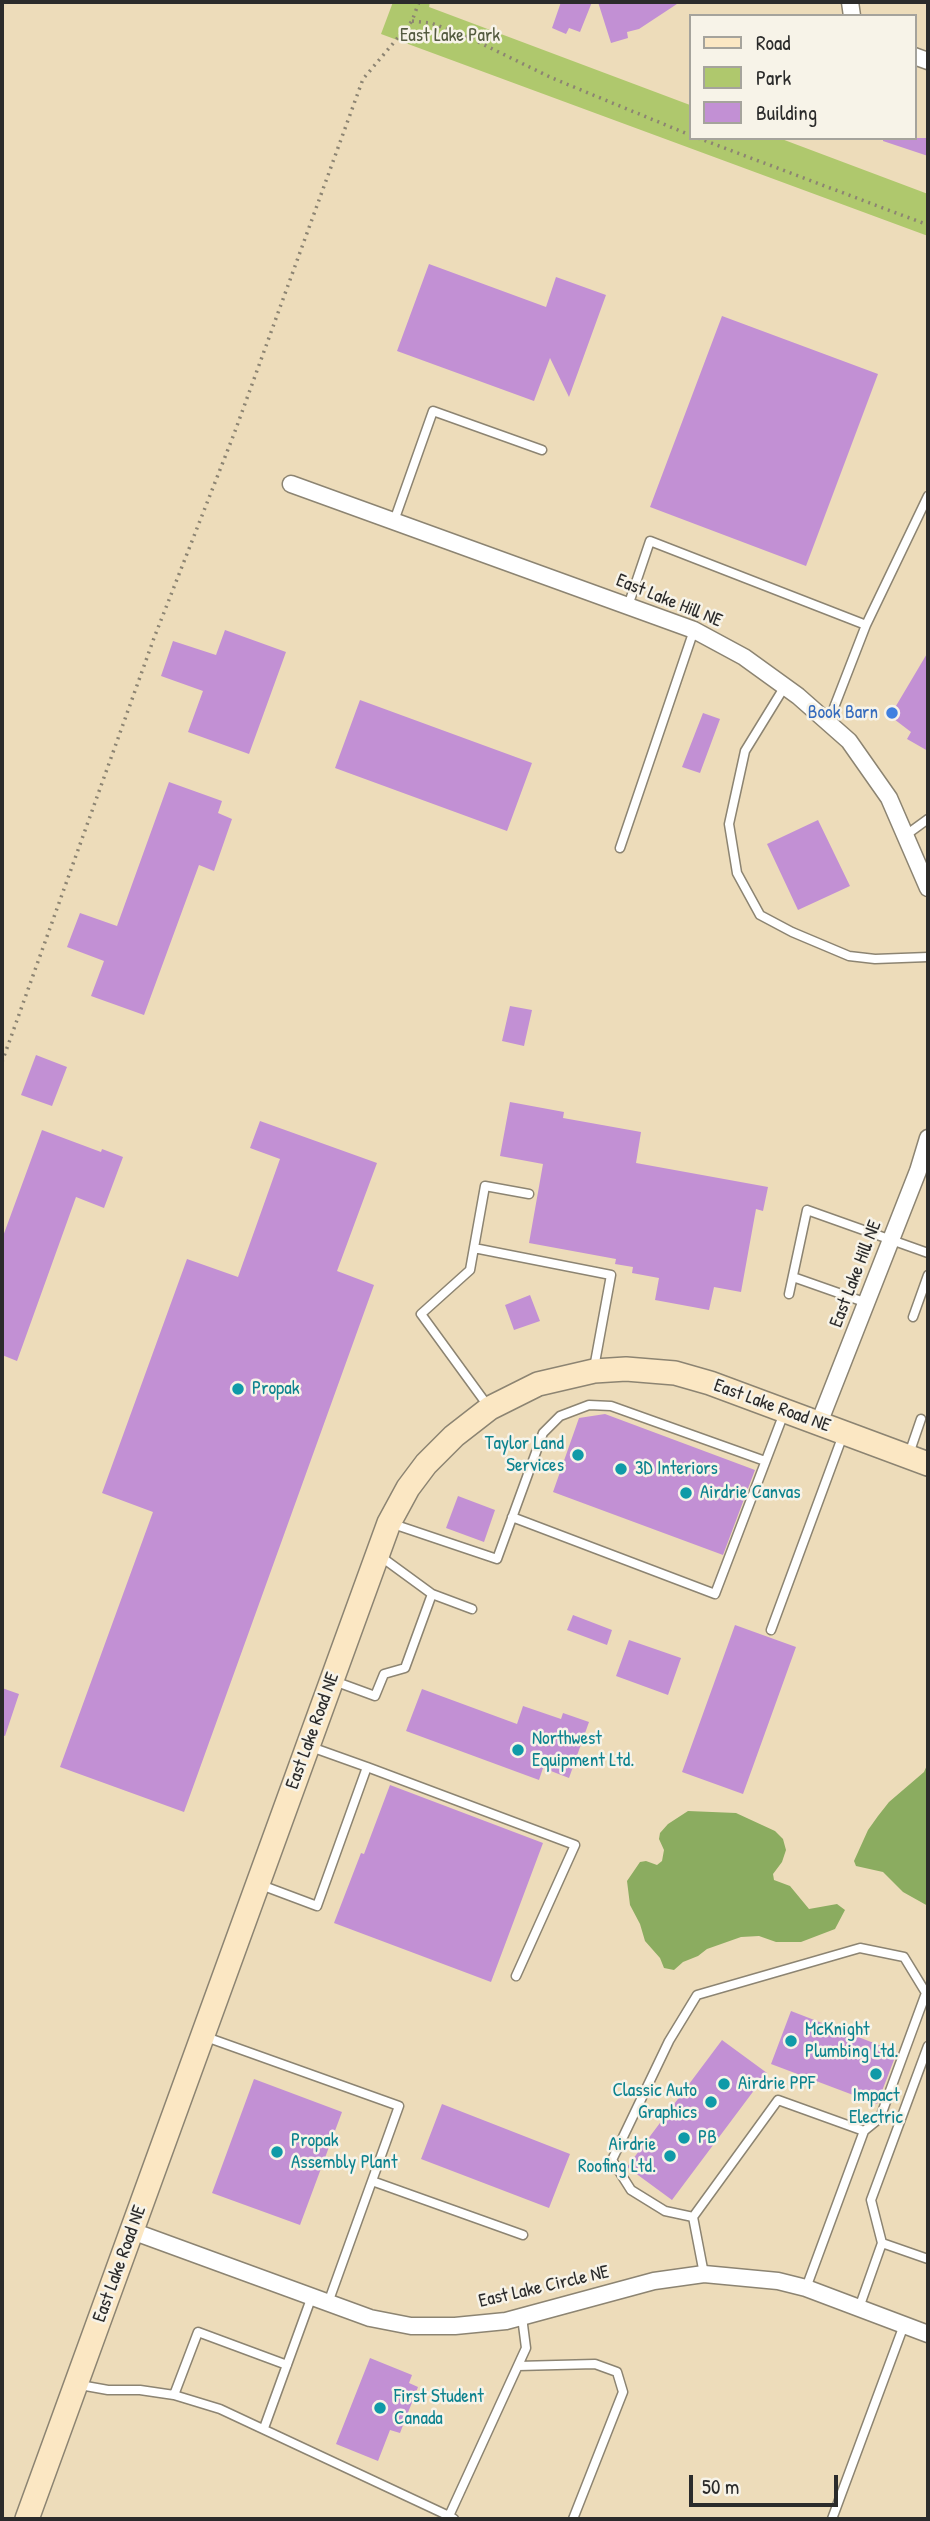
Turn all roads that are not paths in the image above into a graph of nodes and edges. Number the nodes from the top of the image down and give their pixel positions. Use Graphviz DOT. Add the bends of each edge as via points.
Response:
graph roads {
  1 [pos="542,450"];
  2 [pos="291,484"];
  3 [pos="928,496"];
  4 [pos="394,521"];
  5 [pos="628,606"];
  6 [pos="866,625"];
  7 [pos="694,631"];
  8 [pos="785,686"];
  9 [pos="828,723"];
  10 [pos="928,819"];
  11 [pos="906,835"];
  12 [pos="620,848"];
  13 [pos="928,888"];
  14 [pos="928,957"];
  15 [pos="928,1139"];
  16 [pos="923,1173"];
  17 [pos="529,1194"];
  18 [pos="892,1240"];
  19 [pos="474,1248"];
  20 [pos="928,1253"];
  21 [pos="928,1275"];
  22 [pos="793,1277"];
  23 [pos="789,1294"];
  24 [pos="867,1303"];
  25 [pos="913,1317"];
  26 [pos="594,1371"];
  27 [pos="490,1408"];
  28 [pos="785,1410"];
  29 [pos="922,1419"];
  30 [pos="819,1423"];
  31 [pos="844,1432"];
  32 [pos="765,1461"];
  33 [pos="918,1461"];
  34 [pos="512,1517"];
  35 [pos="389,1522"];
  36 [pos="377,1555"];
  37 [pos="432,1594"];
  38 [pos="471,1609"];
  39 [pos="771,1630"];
  40 [pos="331,1681"];
  41 [pos="308,1746"];
  42 [pos="367,1767"];
  43 [pos="258,1884"];
  44 [pos="516,1976"];
  45 [pos="203,2036"];
  46 [pos="928,2046"];
  47 [pos="864,2131"];
  48 [pos="372,2181"];
  49 [pos="693,2217"];
  50 [pos="132,2231"];
  51 [pos="523,2235"];
  52 [pos="882,2243"];
  53 [pos="928,2259"];
  54 [pos="704,2274"];
  55 [pos="806,2288"];
  56 [pos="312,2296"];
  57 [pos="328,2302"];
  58 [pos="859,2308"];
  59 [pos="522,2317"];
  60 [pos="904,2325"];
  61 [pos="928,2334"];
  62 [pos="287,2365"];
  63 [pos="518,2366"];
  64 [pos="75,2385"];
  65 [pos="174,2395"];
  66 [pos="264,2428"];
  67 [pos="452,2518"];
  68 [pos="27,2519"];
  69 [pos="573,2519"];
  70 [pos="832,2519"];
  1 -- 4 [label="lane" via="433,411"];
  2 -- 4 [label="street, East Lake Hill NE"];
  3 -- 6 [label="lane"];
  4 -- 5 [label="street, East Lake Hill NE"];
  5 -- 6 [label="lane" via="650,541"];
  5 -- 7 [label="street, East Lake Hill NE"];
  6 -- 9 [label="lane"];
  7 -- 8 [label="street, East Lake Hill NE" via="744,657"];
  7 -- 12 [label="lane"];
  8 -- 9 [label="street, East Lake Hill NE"];
  8 -- 14 [label="lane" via="746,751 729,824 737,873 760,915 792,932 849,956"];
  9 -- 11 [label="street, East Lake Hill NE" via="849,741 889,798"];
  10 -- 11 [label="lane"];
  11 -- 13 [label="street, East Lake Hill NE"];
  15 -- 16 [label="street, East Lake Hill NE"];
  16 -- 18 [label="street, East Lake Hill NE"];
  17 -- 19 [label="lane" via="485,1185"];
  18 -- 20 [label="lane"];
  18 -- 22 [label="lane" via="807,1210"];
  18 -- 24 [label="street, East Lake Hill NE"];
  19 -- 26 [label="lane" via="611,1275"];
  19 -- 27 [label="lane" via="470,1270 421,1314"];
  21 -- 25 [label="lane"];
  22 -- 23 [label="lane"];
  22 -- 24 [label="lane"];
  24 -- 30 [label="street, East Lake Hill NE"];
  26 -- 27 [label="street, East Lake Road NE" via="538,1384"];
  26 -- 28 [label="street, East Lake Road NE" via="626,1368 675,1373"];
  27 -- 35 [label="street, East Lake Road NE" via="426,1464"];
  28 -- 30 [label="street, East Lake Road NE"];
  28 -- 32 [label="lane"];
  29 -- 33 [label="lane"];
  30 -- 31 [label="street, East Lake Road NE"];
  31 -- 33 [label="street, East Lake Road NE"];
  31 -- 39 [label="lane"];
  32 -- 34 [label="lane" via="611,1406 589,1405 560,1416 543,1433"];
  32 -- 34 [label="lane" via="715,1594"];
  34 -- 35 [label="lane" via="497,1559"];
  35 -- 36 [label="street, East Lake Road NE"];
  36 -- 37 [label="lane"];
  36 -- 40 [label="street, East Lake Road NE"];
  37 -- 38 [label="lane"];
  37 -- 40 [label="lane" via="405,1668 384,1674 375,1696"];
  40 -- 41 [label="street, East Lake Road NE"];
  41 -- 42 [label="lane"];
  41 -- 43 [label="street, East Lake Road NE"];
  42 -- 43 [label="lane" via="317,1906"];
  42 -- 44 [label="lane" via="575,1845"];
  43 -- 45 [label="street, East Lake Road NE"];
  45 -- 48 [label="lane" via="399,2106"];
  45 -- 50 [label="street, East Lake Road NE"];
  46 -- 52 [label="lane" via="871,2200"];
  47 -- 49 [label="lane" via="778,2100"];
  47 -- 49 [label="lane" via="880,2118 926,1993 904,1956 860,1948 697,1995 669,2041 612,2160 631,2190 665,2211"];
  47 -- 55 [label="lane"];
  48 -- 51 [label="lane"];
  48 -- 57 [label="lane"];
  49 -- 54 [label="lane"];
  50 -- 56 [label="street, East Lake Circle NE"];
  50 -- 64 [label="street, East Lake Road NE"];
  52 -- 53 [label="lane"];
  52 -- 58 [label="lane"];
  54 -- 55 [label="street, East Lake Circle NE" via="756,2277"];
  54 -- 59 [label="street, East Lake Circle NE" via="654,2281"];
  55 -- 58 [label="street, East Lake Circle NE"];
  56 -- 57 [label="street, East Lake Circle NE"];
  56 -- 62 [label="lane"];
  57 -- 59 [label="street, East Lake Circle NE" via="370,2318 411,2326 455,2326"];
  58 -- 60 [label="street, East Lake Circle NE"];
  59 -- 63 [label="lane" via="526,2348"];
  60 -- 61 [label="street, East Lake Circle NE"];
  60 -- 70 [label="lane"];
  62 -- 65 [label="lane" via="198,2332"];
  62 -- 66 [label="lane"];
  63 -- 67 [label="lane"];
  63 -- 69 [label="lane" via="595,2364 617,2372 623,2392"];
  64 -- 65 [label="lane"];
  64 -- 68 [label="street, East Lake Road NE"];
  65 -- 66 [label="lane"];
  66 -- 67 [label="lane"];
}
